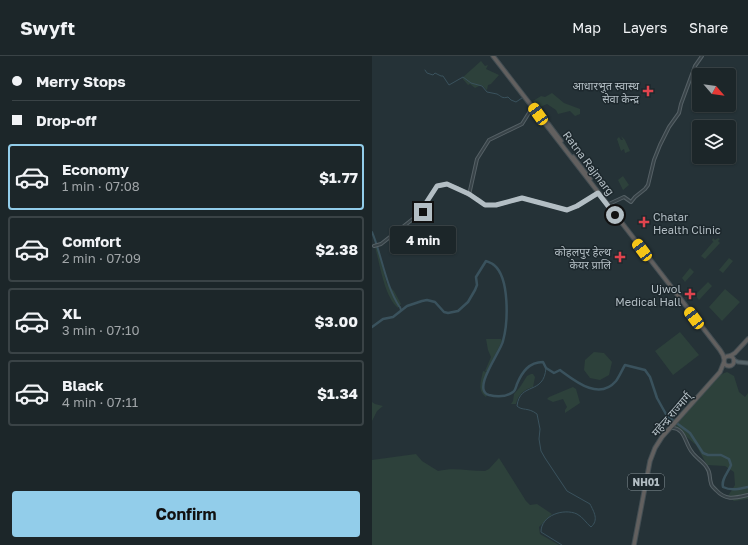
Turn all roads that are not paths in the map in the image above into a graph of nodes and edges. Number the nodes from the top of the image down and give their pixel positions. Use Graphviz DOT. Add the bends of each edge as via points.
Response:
graph roads {
  1 [pos="494,56"];
  2 [pos="702,56"];
  3 [pos="532,107"];
  4 [pos="598,193"];
  5 [pos="469,194"];
  6 [pos="609,204"];
  7 [pos="374,246"];
  8 [pos="748,339"];
  9 [pos="737,352"];
  10 [pos="729,356"];
  11 [pos="724,361"];
  12 [pos="735,361"];
  13 [pos="748,363"];
  14 [pos="729,366"];
  15 [pos="720,372"];
  16 [pos="671,427"];
  17 [pos="748,495"];
  18 [pos="634,545"];
  1 -- 3 [label="highway, Ratna Rajmarg"];
  1 -- 6 [label="highway, Ratna Rajmarg"];
  2 -- 6 [label="street" via="695,66 679,113 660,144 648,185 631,202 624,197"];
  3 -- 4 [label="highway, Ratna Rajmarg"];
  3 -- 5 [label="street" via="522,124 489,140 477,159"];
  4 -- 5 [label="street" via="567,210 522,198 496,205 485,205"];
  4 -- 11 [label="highway, Ratna Rajmarg" via="723,354"];
  5 -- 7 [label="street" via="447,184 437,186 423,212"];
  6 -- 10 [label="highway, Ratna Rajmarg"];
  8 -- 9 [label="highway"];
  9 -- 10 [label="highway"];
  9 -- 12 [label="highway"];
  10 -- 11 [label="highway"];
  10 -- 12 [label="highway, Ratna Rajmarg"];
  11 -- 14 [label="highway"];
  11 -- 15 [label="highway, महेन्द्र राज्मार्ग् / NH01"];
  12 -- 13 [label="main road"];
  12 -- 14 [label="highway, महेन्द्र राज्मार्ग्"];
  14 -- 15 [label="highway, महेन्द्र राज्मार्ग्"];
  15 -- 16 [label="highway, महेन्द्र राज्मार्ग् / NH01"];
  16 -- 17 [label="street" via="683,434 692,453 707,466 711,485 721,495 732,498"];
  16 -- 18 [label="highway, महेन्द्र राज्मार्ग् / NH01" via="651,456"];
}
